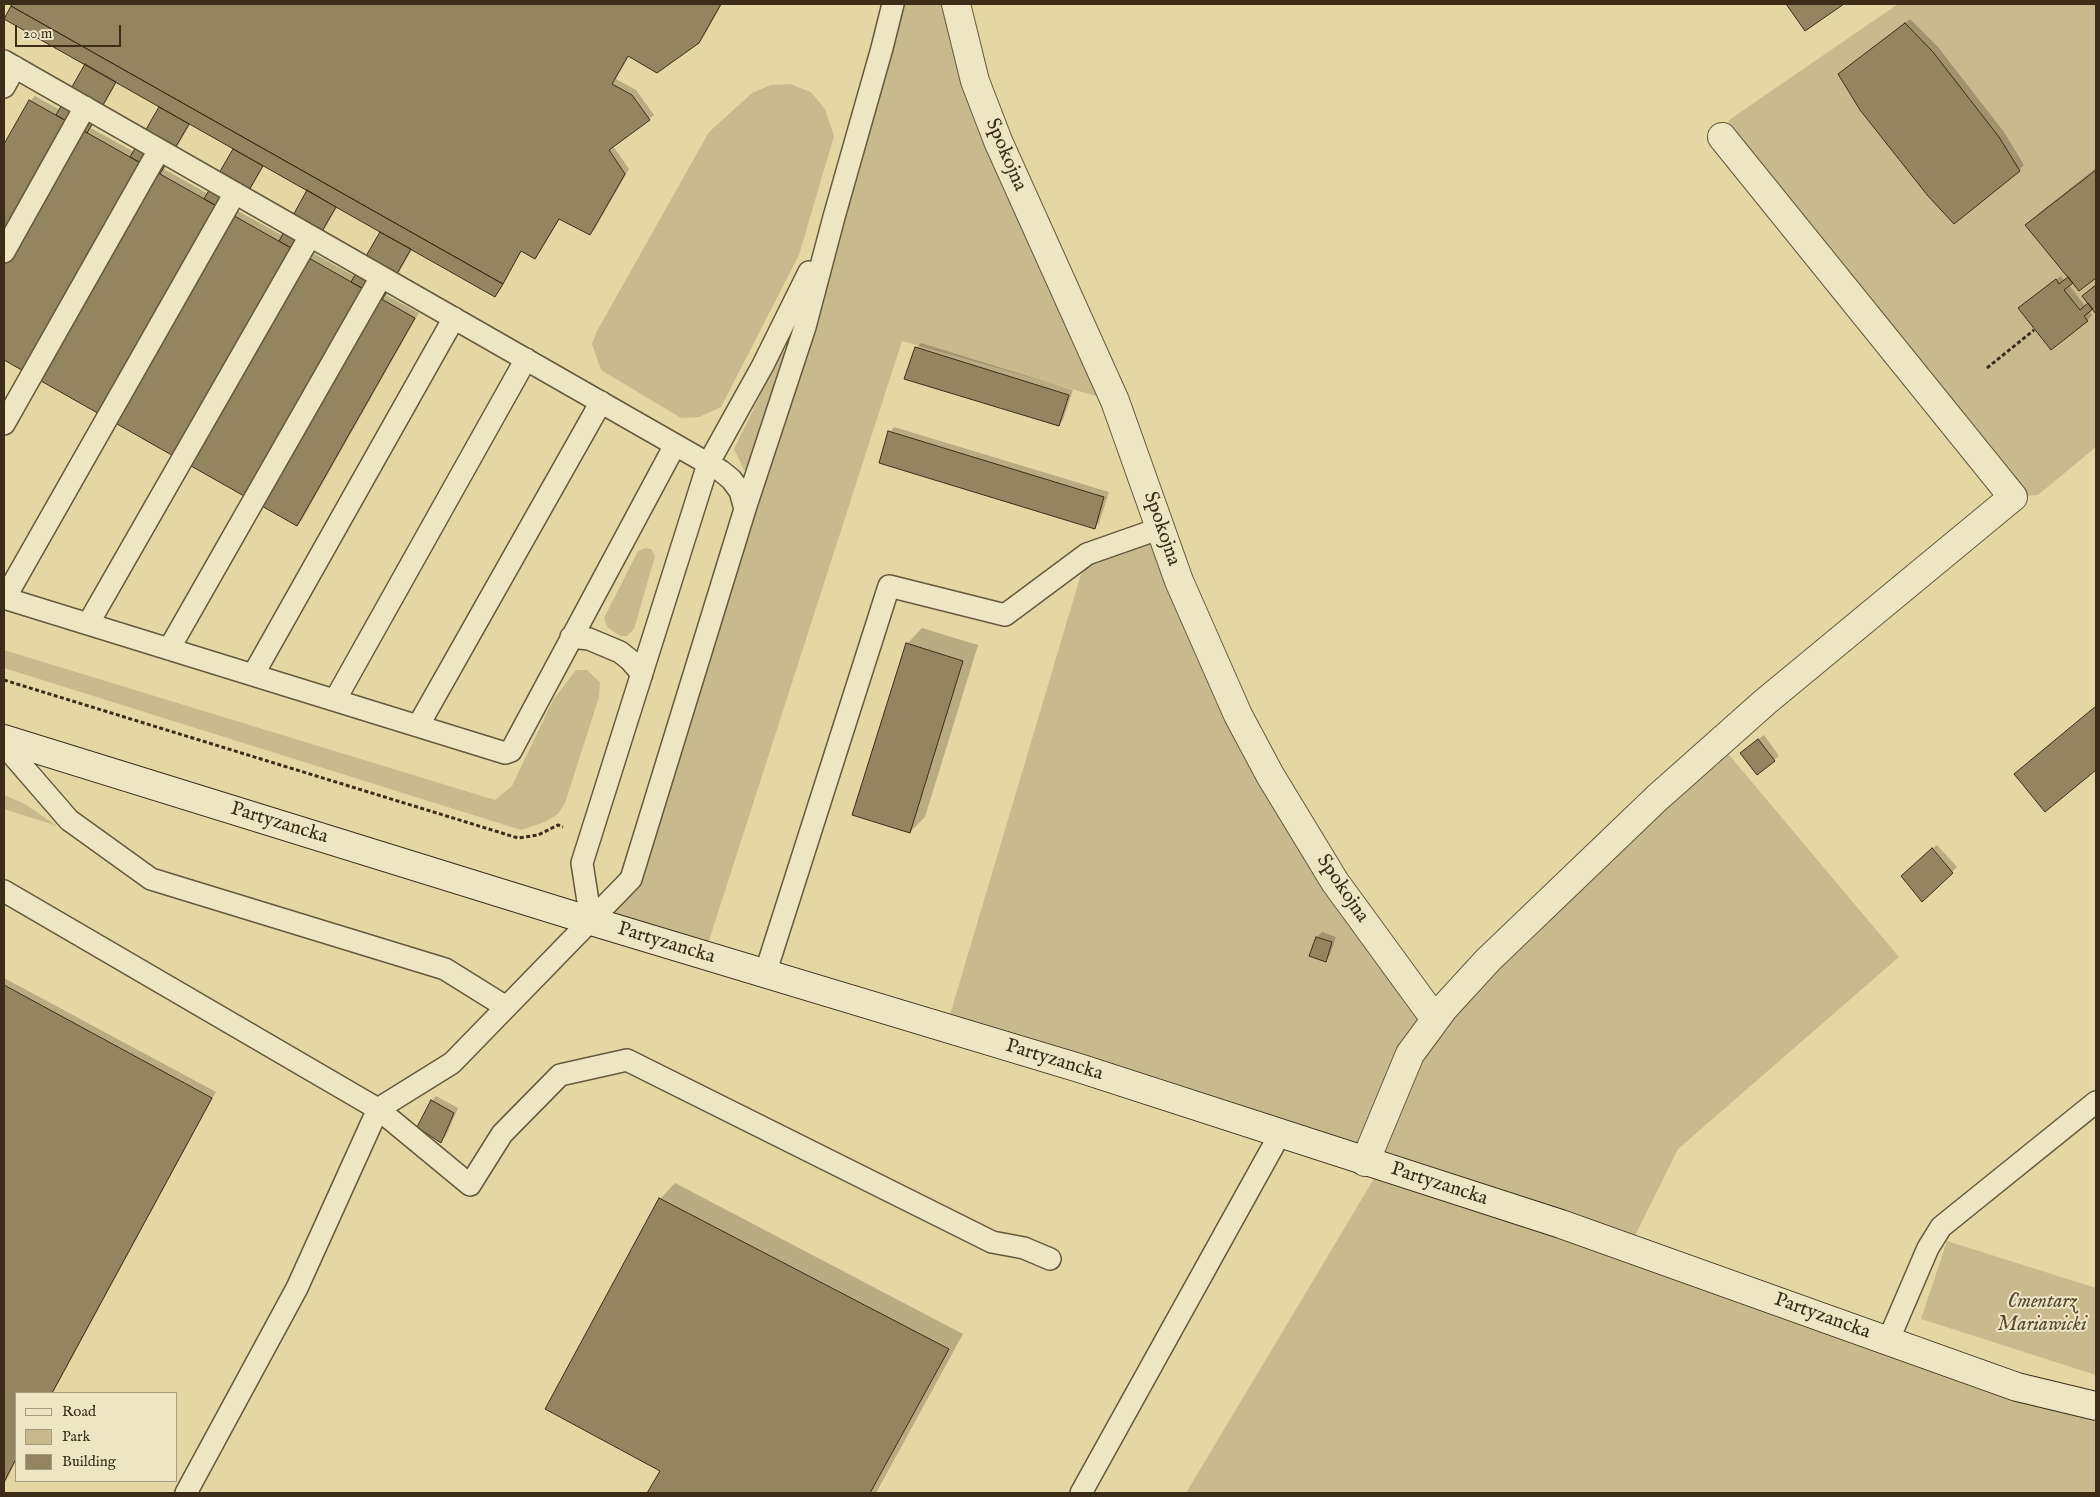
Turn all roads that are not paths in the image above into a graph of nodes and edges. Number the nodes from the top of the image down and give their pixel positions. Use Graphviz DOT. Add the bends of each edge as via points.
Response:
graph roads {
  1 [pos="893,4"];
  2 [pos="956,4"];
  3 [pos="9,64"];
  4 [pos="4,87"];
  5 [pos="85,107"];
  6 [pos="1722,136"];
  7 [pos="159,150"];
  8 [pos="235,193"];
  9 [pos="834,217"];
  10 [pos="310,236"];
  11 [pos="4,252"];
  12 [pos="381,277"];
  13 [pos="454,318"];
  14 [pos="526,359"];
  15 [pos="601,402"];
  16 [pos="4,424"];
  17 [pos="675,445"];
  18 [pos="708,464"];
  19 [pos="746,510"];
  20 [pos="1161,528"];
  21 [pos="4,598"];
  22 [pos="88,624"];
  23 [pos="571,637"];
  24 [pos="169,649"];
  25 [pos="642,674"];
  26 [pos="253,675"];
  27 [pos="335,700"];
  28 [pos="418,726"];
  29 [pos="4,739"];
  30 [pos="4,745"];
  31 [pos="4,891"];
  32 [pos="591,921"];
  33 [pos="765,974"];
  34 [pos="506,1006"];
  35 [pos="1435,1019"];
  36 [pos="2096,1102"];
  37 [pos="378,1109"];
  38 [pos="1280,1134"];
  39 [pos="1365,1162"];
  40 [pos="1050,1259"];
  41 [pos="1888,1341"];
  42 [pos="2096,1406"];
  43 [pos="186,1493"];
  44 [pos="1081,1493"];
  1 -- 9 [label="lane"];
  2 -- 20 [label="street, Spokojna" via="976,81 998,141 1115,401"];
  3 -- 4 [label="lane"];
  3 -- 5 [label="lane"];
  5 -- 7 [label="lane"];
  5 -- 11 [label="lane"];
  6 -- 35 [label="street" via="2014,497 1777,692 1657,798 1488,960"];
  7 -- 8 [label="lane"];
  7 -- 16 [label="lane"];
  8 -- 10 [label="lane"];
  8 -- 21 [label="lane"];
  9 -- 18 [label="lane" via="786,321"];
  9 -- 19 [label="lane" via="805,327"];
  10 -- 12 [label="lane"];
  10 -- 22 [label="lane"];
  12 -- 13 [label="lane"];
  12 -- 24 [label="lane"];
  13 -- 14 [label="lane"];
  13 -- 26 [label="lane"];
  14 -- 15 [label="lane"];
  14 -- 27 [label="lane"];
  15 -- 17 [label="lane"];
  15 -- 28 [label="lane"];
  17 -- 18 [label="lane"];
  17 -- 23 [label="lane"];
  18 -- 19 [label="lane" via="731,479 740,491"];
  18 -- 25 [label="lane"];
  19 -- 32 [label="lane" via="631,878"];
  20 -- 33 [label="lane" via="1087,554 1005,615 890,586"];
  20 -- 35 [label="street, Spokojna" via="1179,581 1217,669 1270,776 1335,882"];
  21 -- 22 [label="lane"];
  22 -- 24 [label="lane"];
  23 -- 25 [label="lane" via="589,639 620,652"];
  23 -- 28 [label="lane" via="511,751 505,753"];
  24 -- 26 [label="lane"];
  25 -- 32 [label="lane" via="582,864"];
  26 -- 27 [label="lane"];
  27 -- 28 [label="lane"];
  29 -- 32 [label="street, Partyzancka"];
  30 -- 34 [label="lane" via="69,820 151,879 445,969"];
  31 -- 37 [label="lane"];
  32 -- 33 [label="street, Partyzancka"];
  32 -- 34 [label="lane"];
  33 -- 38 [label="street, Partyzancka" via="1079,1068"];
  34 -- 37 [label="lane" via="452,1063"];
  35 -- 39 [label="street" via="1410,1054"];
  36 -- 41 [label="lane" via="1941,1228 1928,1248"];
  37 -- 40 [label="lane" via="470,1185 502,1134 560,1075 627,1060 992,1242 1024,1248"];
  37 -- 43 [label="lane" via="297,1288"];
  38 -- 39 [label="street, Partyzancka"];
  38 -- 44 [label="lane"];
  39 -- 41 [label="street, Partyzancka" via="1561,1224"];
  41 -- 42 [label="street, Partyzancka" via="2017,1387"];
}
